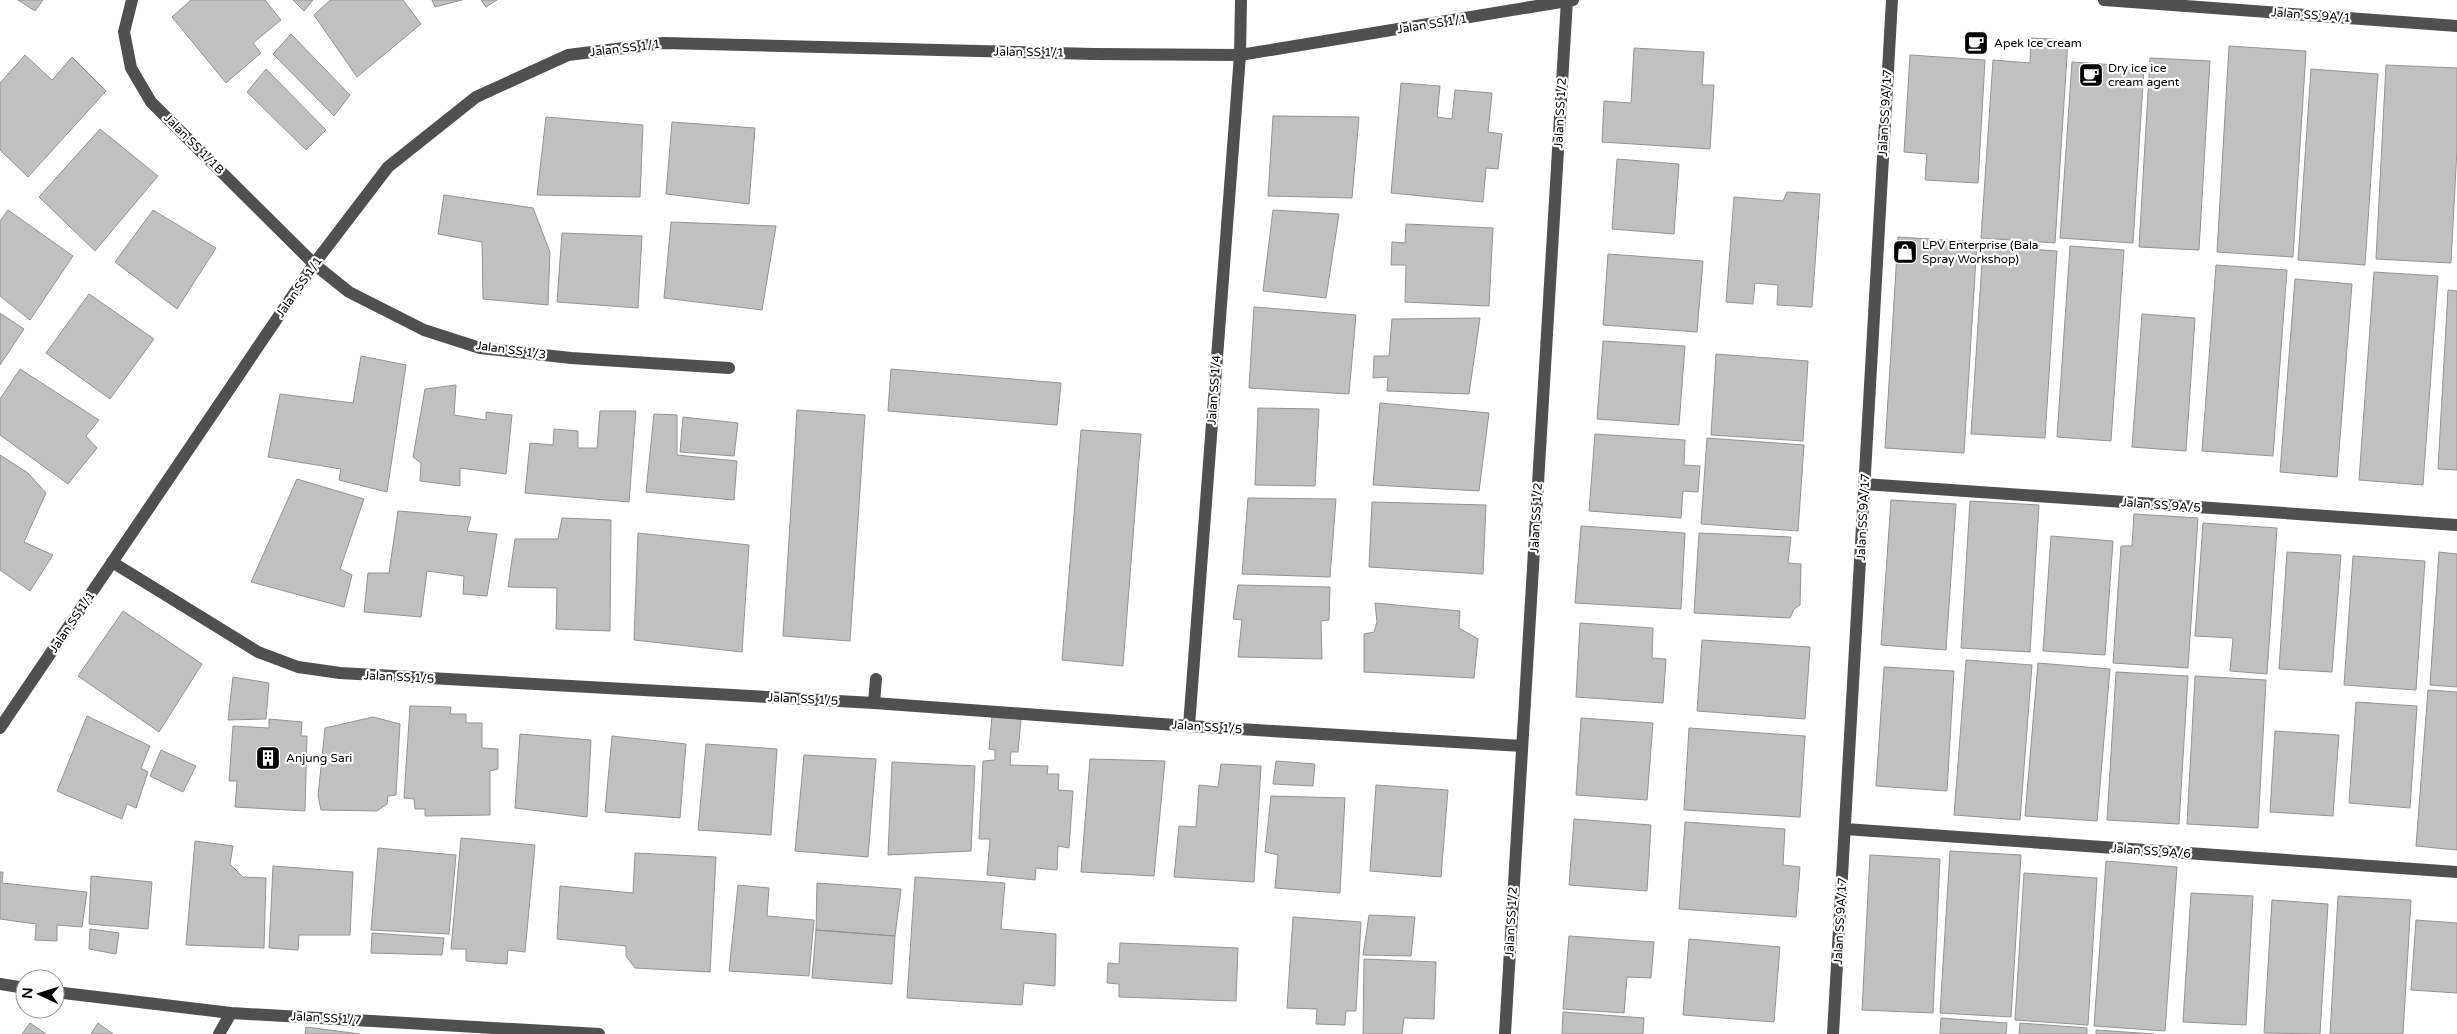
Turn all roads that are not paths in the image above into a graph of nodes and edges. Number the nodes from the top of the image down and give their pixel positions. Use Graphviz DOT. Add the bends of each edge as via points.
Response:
graph roads {
  1 [pos="132,0"];
  2 [pos="1241,0"];
  3 [pos="1569,0"];
  4 [pos="1892,0"];
  5 [pos="2104,0"];
  6 [pos="2457,26"];
  7 [pos="1240,55"];
  8 [pos="314,264"];
  9 [pos="729,368"];
  10 [pos="1864,484"];
  11 [pos="2457,525"];
  12 [pos="112,562"];
  13 [pos="876,679"];
  14 [pos="874,702"];
  15 [pos="1,723"];
  16 [pos="1188,726"];
  17 [pos="1522,746"];
  18 [pos="1845,829"];
  19 [pos="2457,872"];
  20 [pos="0,984"];
  21 [pos="15,986"];
  22 [pos="65,993"];
  23 [pos="231,1013"];
  24 [pos="219,1034"];
  25 [pos="598,1034"];
  26 [pos="1505,1034"];
  27 [pos="1833,1034"];
  1 -- 8 [label="street, Jalan SS 1/1B" via="124,32 131,68 151,102"];
  2 -- 7 [label="street"];
  3 -- 7 [label="street, Jalan SS 1/1"];
  3 -- 17 [label="street, Jalan SS 1/2"];
  4 -- 10 [label="street, Jalan SS 9A/17"];
  5 -- 6 [label="street, Jalan SS 9A/1"];
  7 -- 8 [label="street, Jalan SS 1/1" via="664,43 568,55 476,97 388,166"];
  7 -- 16 [label="street, Jalan SS 1/4"];
  8 -- 9 [label="street, Jalan SS 1/3" via="349,292 424,330 480,348 571,358"];
  8 -- 12 [label="street, Jalan SS 1/1"];
  10 -- 11 [label="street, Jalan SS 9A/5"];
  10 -- 18 [label="street, Jalan SS 9A/17"];
  12 -- 14 [label="street, Jalan SS 1/5" via="258,652 298,667 340,674"];
  12 -- 15 [label="street, Jalan SS 1/1"];
  13 -- 14 [label="street"];
  14 -- 16 [label="street, Jalan SS 1/5"];
  16 -- 17 [label="street, Jalan SS 1/5"];
  17 -- 26 [label="street, Jalan SS 1/2"];
  18 -- 19 [label="street, Jalan SS 9A/6"];
  18 -- 27 [label="street, Jalan SS 9A/17"];
  20 -- 21 [label="street"];
  22 -- 23 [label="street, Jalan SS 1/7"];
  23 -- 24 [label="street"];
  23 -- 25 [label="street, Jalan SS 1/7"];
}
